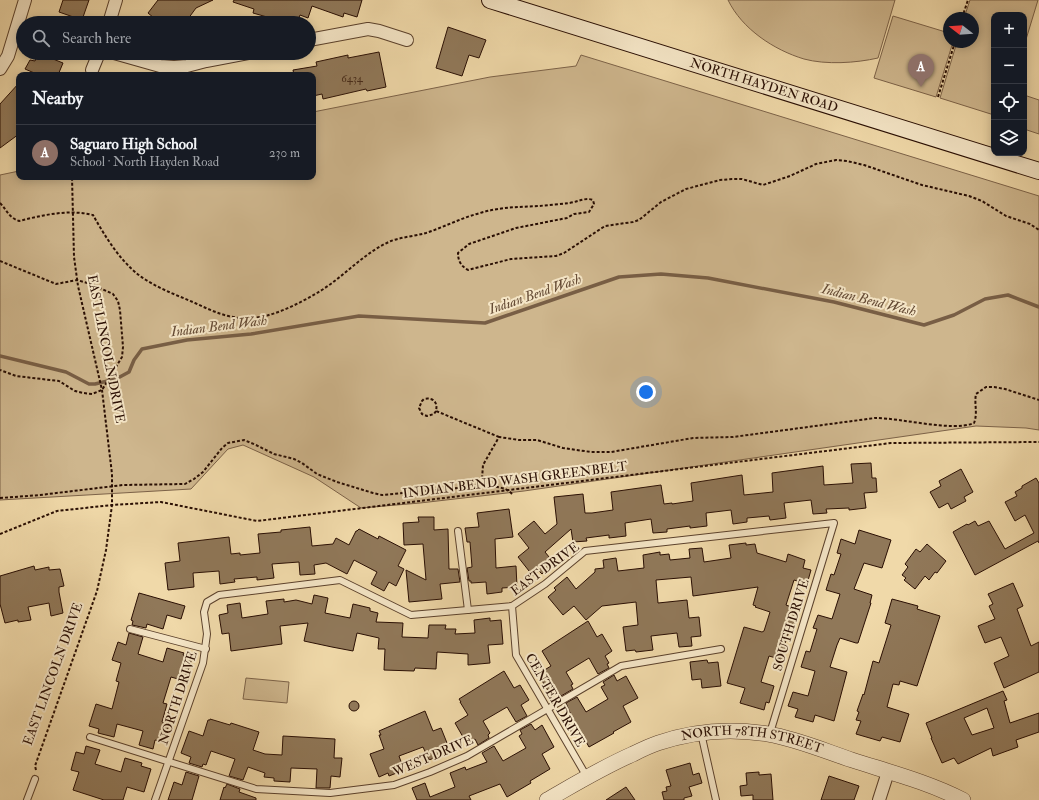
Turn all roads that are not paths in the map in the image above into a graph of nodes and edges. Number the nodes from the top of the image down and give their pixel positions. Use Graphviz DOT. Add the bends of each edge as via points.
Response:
graph roads {
  1 [pos="25,0"];
  2 [pos="116,0"];
  3 [pos="490,0"];
  4 [pos="22,16"];
  5 [pos="111,16"];
  6 [pos="16,35"];
  7 [pos="316,39"];
  8 [pos="407,40"];
  9 [pos="96,60"];
  10 [pos="139,60"];
  11 [pos="199,60"];
  12 [pos="0,69"];
  13 [pos="92,70"];
  14 [pos="1039,171"];
  15 [pos="834,523"];
  16 [pos="458,531"];
  17 [pos="207,602"];
  18 [pos="512,606"];
  19 [pos="468,610"];
  20 [pos="130,629"];
  21 [pos="206,648"];
  22 [pos="721,649"];
  23 [pos="548,710"];
  24 [pos="701,734"];
  25 [pos="769,734"];
  26 [pos="90,737"];
  27 [pos="168,762"];
  28 [pos="888,772"];
  29 [pos="587,777"];
  30 [pos="35,779"];
  31 [pos="27,800"];
  32 [pos="155,800"];
  33 [pos="548,800"];
  34 [pos="716,800"];
  35 [pos="879,800"];
  36 [pos="963,800"];
  1 -- 4 [label="street"];
  2 -- 5 [label="street"];
  3 -- 14 [label="main road, NORTH HAYDEN ROAD"];
  6 -- 12 [label="street"];
  7 -- 8 [label="street" via="368,29"];
  9 -- 13 [label="street"];
  10 -- 11 [label="street" via="174,67 187,66"];
  15 -- 18 [label="lane, EAST DRIVE" via="584,551 545,584"];
  15 -- 25 [label="lane, SOUTH DRIVE"];
  16 -- 19 [label="lane"];
  17 -- 19 [label="lane, EAST DRIVE" via="219,595 340,580 412,615"];
  17 -- 21 [label="lane, NORTH DRIVE" via="204,612"];
  18 -- 19 [label="lane, EAST DRIVE"];
  18 -- 23 [label="lane, CENTER DRIVE" via="516,655"];
  20 -- 21 [label="lane"];
  21 -- 27 [label="lane, NORTH DRIVE"];
  22 -- 23 [label="lane, WEST DRIVE" via="621,666"];
  23 -- 27 [label="lane, WEST DRIVE" via="467,756 387,786 330,793 256,789"];
  23 -- 29 [label="lane, CENTER DRIVE"];
  24 -- 25 [label="street, NORTH 78TH STREET" via="718,731"];
  24 -- 29 [label="street, NORTH 78TH STREET" via="656,743"];
  24 -- 34 [label="lane"];
  25 -- 28 [label="street, NORTH 78TH STREET"];
  26 -- 27 [label="lane, WEST DRIVE"];
  27 -- 32 [label="lane, NORTH DRIVE"];
  28 -- 35 [label="street"];
  28 -- 36 [label="street, NORTH 78TH STREET"];
  29 -- 33 [label="street, NORTH 78TH STREET"];
  30 -- 31 [label="lane"];
}
